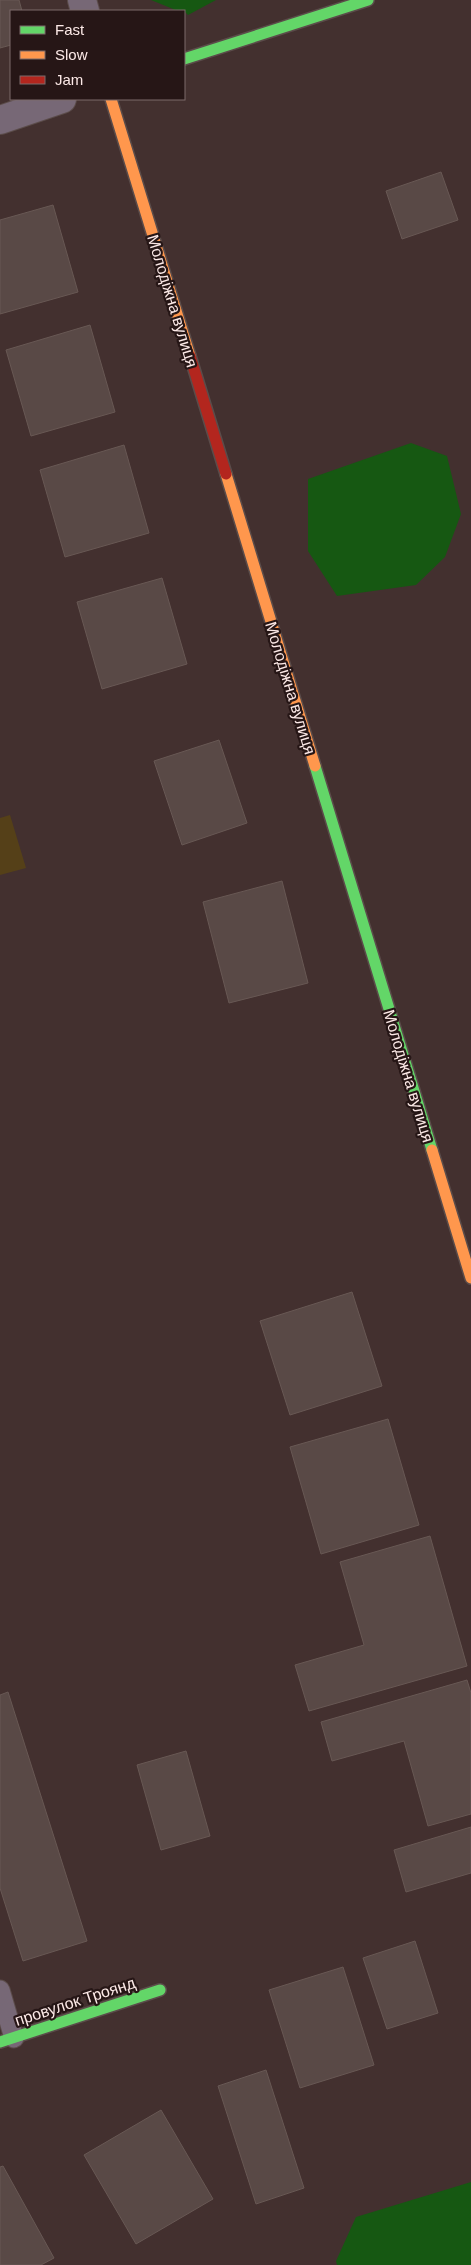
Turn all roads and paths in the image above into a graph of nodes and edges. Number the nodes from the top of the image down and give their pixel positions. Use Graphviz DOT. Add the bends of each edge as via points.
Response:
graph roads {
  1 [pos="368,0"];
  2 [pos="185,59"];
  3 [pos="59,100"];
  4 [pos="111,100"];
  5 [pos="0,120"];
  6 [pos="471,1278"];
  7 [pos="0,1990"];
  8 [pos="160,1990"];
  9 [pos="7,2040"];
  1 -- 2 [label="street"];
  3 -- 5 [label="street"];
  4 -- 6 [label="street, Молодіжна вулиця"];
  7 -- 9 [label="lane"];
  8 -- 9 [label="street, провулок Троянд"];
}
